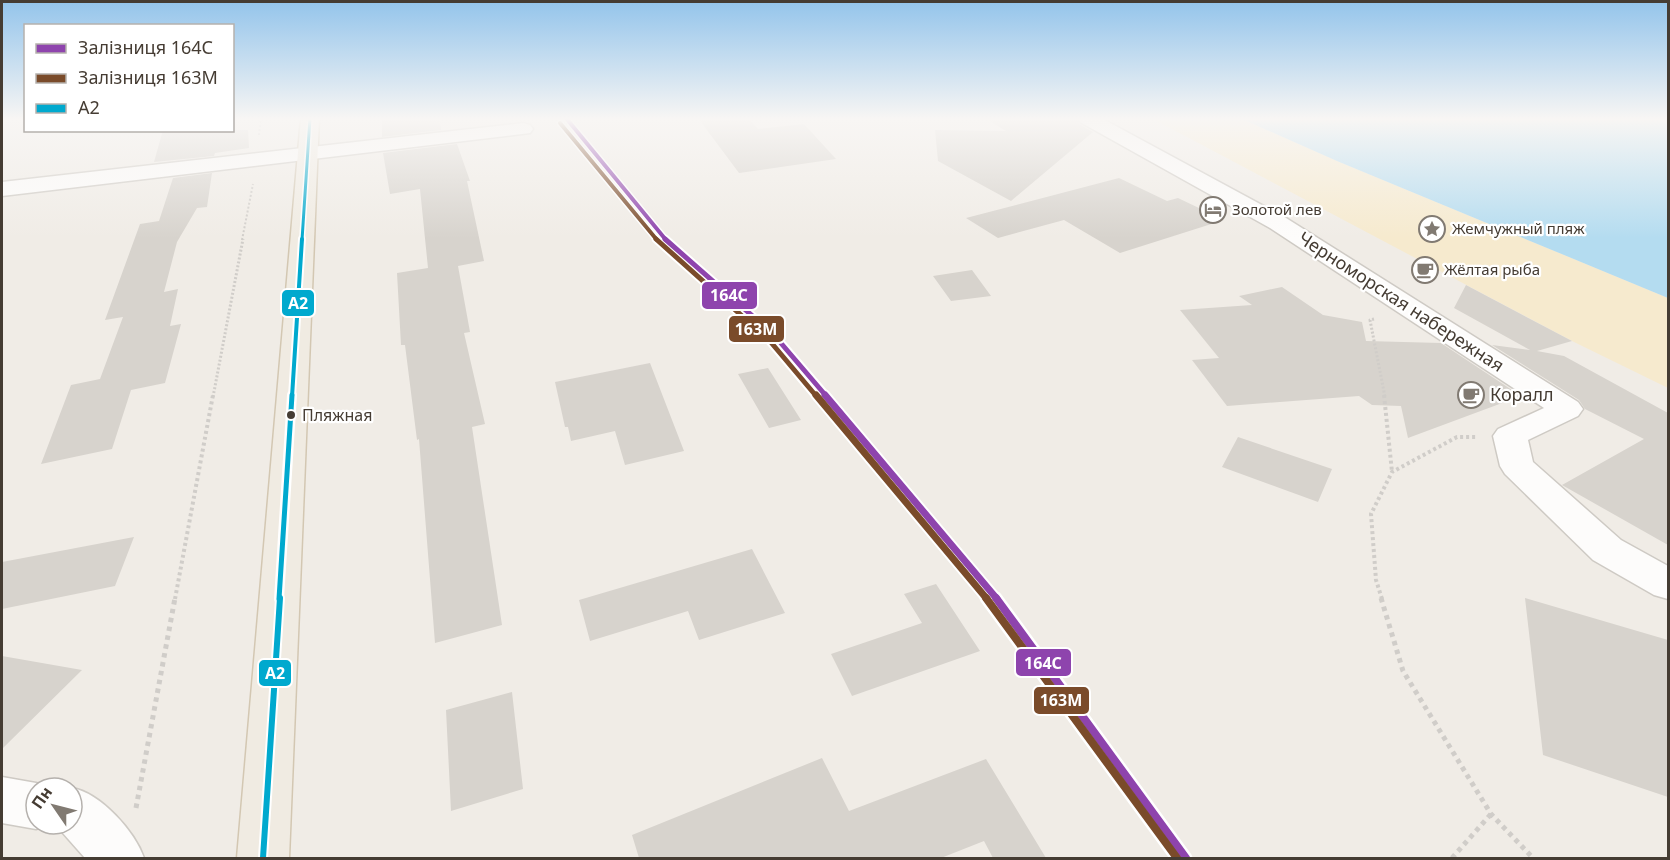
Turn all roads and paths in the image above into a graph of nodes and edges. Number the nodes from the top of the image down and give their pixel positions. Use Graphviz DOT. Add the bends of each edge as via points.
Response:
graph roads {
  1 [pos="257,158"];
  2 [pos="258,158"];
  3 [pos="308,158"];
  4 [pos="1160,158"];
  5 [pos="2,189"];
  6 [pos="1412,309"];
  7 [pos="1513,451"];
  8 [pos="1392,472"];
  9 [pos="1668,584"];
  10 [pos="2,800"];
  11 [pos="24,804"];
  12 [pos="135,812"];
  13 [pos="1491,814"];
  14 [pos="84,820"];
  15 [pos="118,858"];
  16 [pos="264,858"];
  17 [pos="1452,858"];
  18 [pos="1533,858"];
  1 -- 5 [label="street"];
  2 -- 12 [label="path"];
  3 -- 16 [label="main road"];
  4 -- 6 [label="street, Черноморская набережная" via="1278,223"];
  6 -- 7 [label="street, Черноморская набережная" via="1567,409"];
  6 -- 8 [label="path" via="1370,320 1386,404"];
  7 -- 8 [label="path" via="1457,437"];
  7 -- 9 [label="street" via="1607,550"];
  8 -- 13 [label="path" via="1371,514 1376,580 1403,670"];
  10 -- 11 [label="street"];
  13 -- 17 [label="path"];
  13 -- 18 [label="path"];
  14 -- 15 [label="street"];
}
